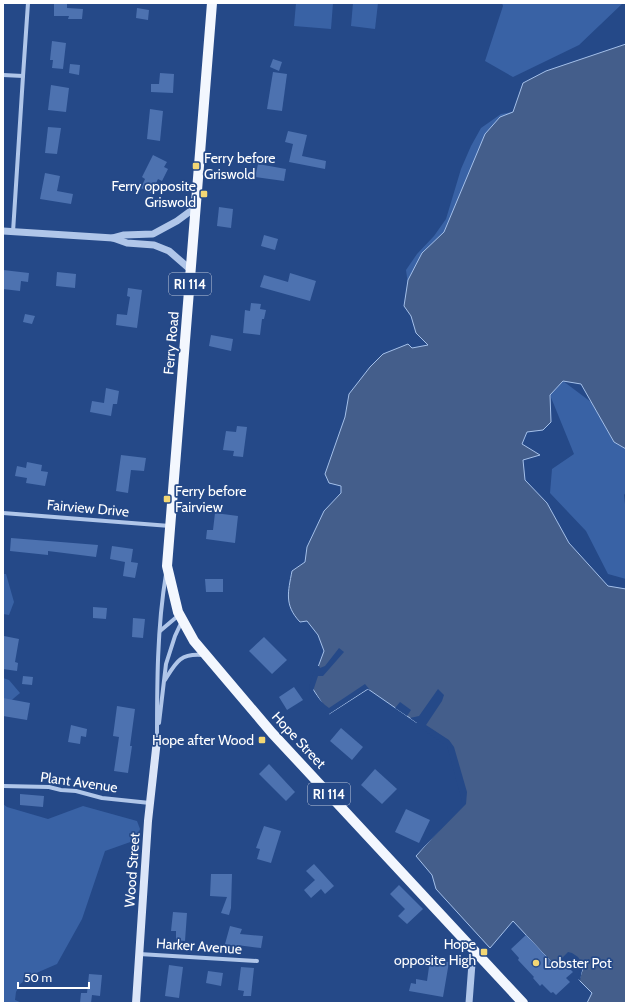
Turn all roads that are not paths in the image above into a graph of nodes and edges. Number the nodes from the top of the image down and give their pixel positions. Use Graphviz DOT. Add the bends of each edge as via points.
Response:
graph roads {
  1 [pos="28,3"];
  2 [pos="212,3"];
  3 [pos="3,75"];
  4 [pos="22,76"];
  5 [pos="196,207"];
  6 [pos="3,231"];
  7 [pos="14,232"];
  8 [pos="113,238"];
  9 [pos="191,270"];
  10 [pos="3,513"];
  11 [pos="171,526"];
  12 [pos="167,566"];
  13 [pos="181,618"];
  14 [pos="160,631"];
  15 [pos="206,655"];
  16 [pos="164,682"];
  17 [pos="157,740"];
  18 [pos="3,786"];
  19 [pos="151,803"];
  20 [pos="473,950"];
  21 [pos="139,954"];
  22 [pos="257,961"];
  23 [pos="136,1003"];
  24 [pos="469,1003"];
  25 [pos="523,1003"];
  1 -- 4 [label="street"];
  2 -- 5 [label="main road, Ferry Road / RI 114"];
  3 -- 4 [label="street"];
  4 -- 7 [label="street"];
  5 -- 8 [label="street" via="153,234"];
  5 -- 9 [label="main road, Ferry Road / RI 114"];
  6 -- 7 [label="street"];
  7 -- 8 [label="street"];
  8 -- 9 [label="street" via="127,243 154,245 169,251"];
  9 -- 11 [label="main road, Ferry Road / RI 114"];
  10 -- 11 [label="street, Fairview Drive"];
  11 -- 12 [label="main road, Ferry Road / RI 114"];
  12 -- 13 [label="main road, Hope Street / RI 114"];
  12 -- 14 [label="street, Wood Street"];
  13 -- 14 [label="street"];
  13 -- 15 [label="main road, Hope Street / RI 114" via="194,641"];
  13 -- 16 [label="street, Wood Street" via="166,664"];
  14 -- 17 [label="street, Wood Street"];
  15 -- 16 [label="street, Wood Street" via="188,654 174,665"];
  15 -- 20 [label="main road, Hope Street / RI 114" via="272,732"];
  16 -- 17 [label="street, Wood Street"];
  17 -- 19 [label="main road, Wood Street"];
  18 -- 19 [label="street, Plant Avenue" via="49,787 102,798"];
  19 -- 21 [label="main road, Wood Street"];
  20 -- 24 [label="street"];
  20 -- 25 [label="main road, Hope Street / RI 114"];
  21 -- 22 [label="street, Harker Avenue"];
  21 -- 23 [label="main road, Wood Street"];
}
